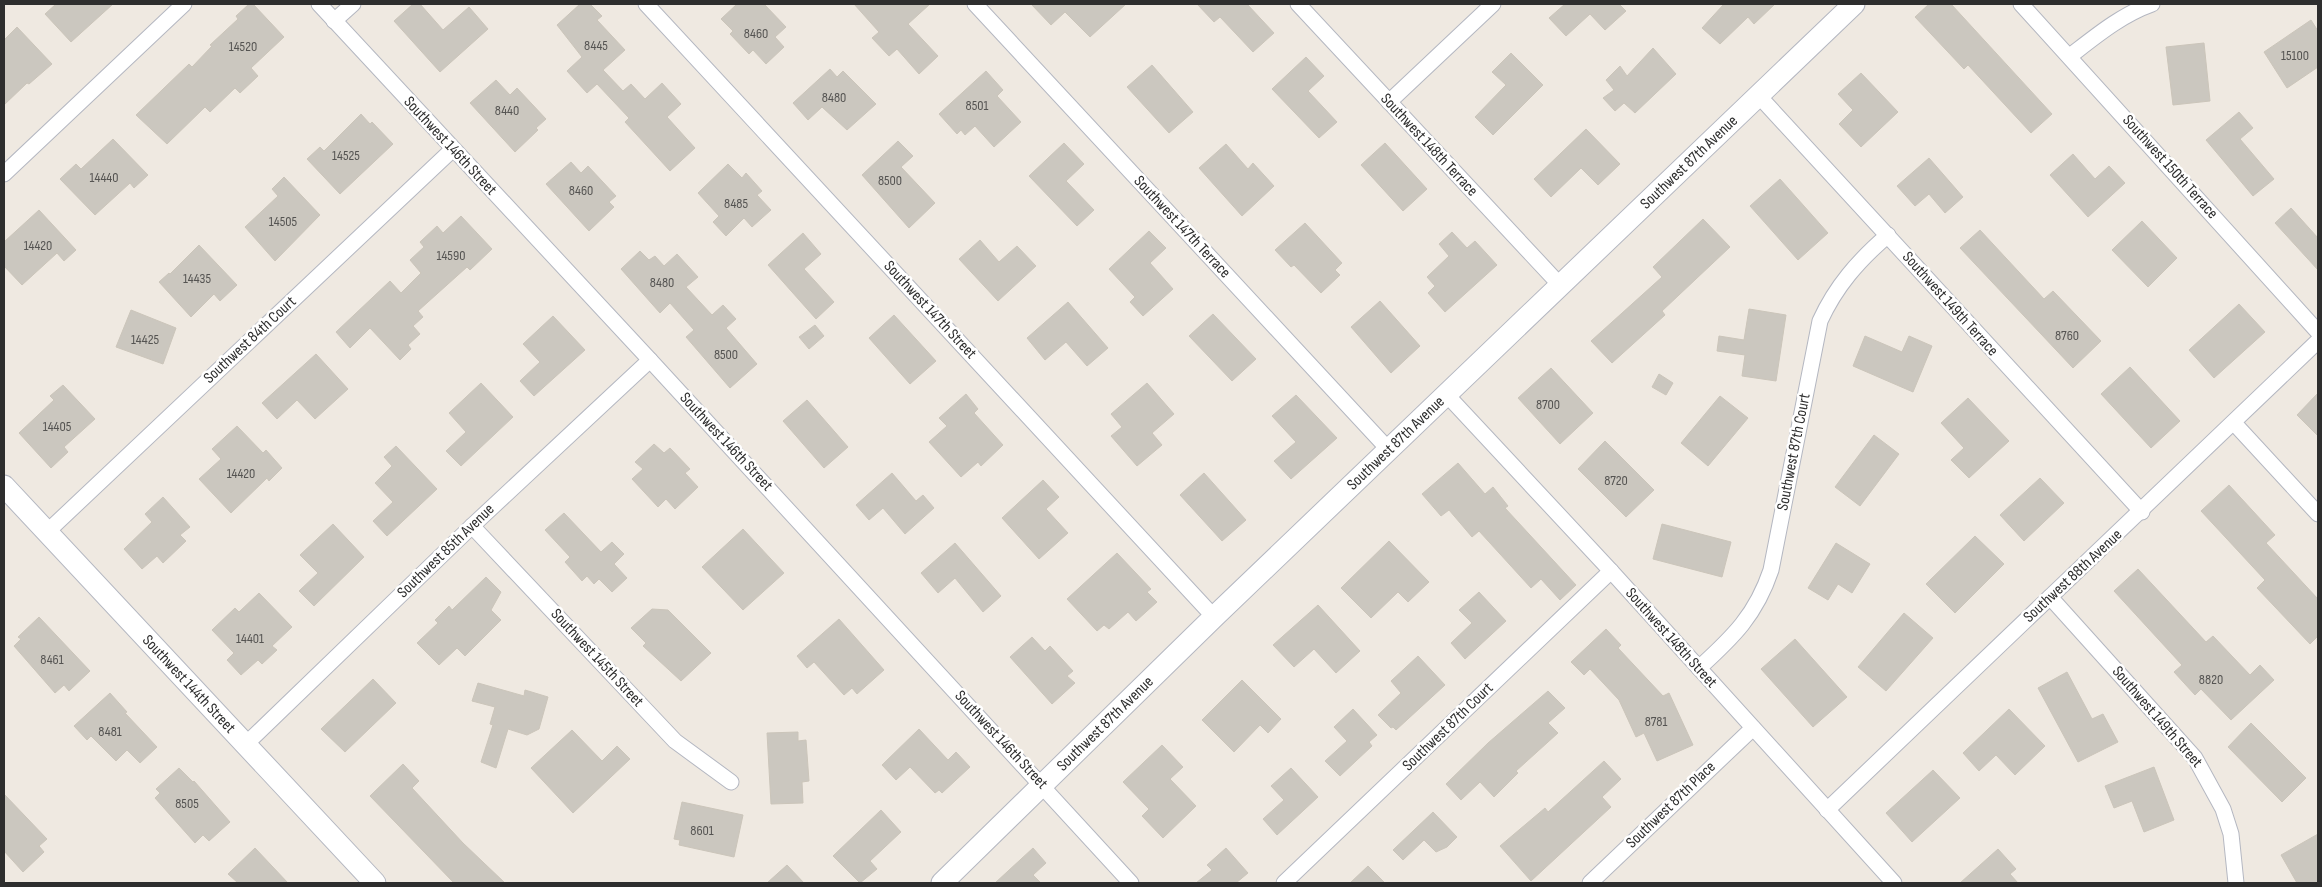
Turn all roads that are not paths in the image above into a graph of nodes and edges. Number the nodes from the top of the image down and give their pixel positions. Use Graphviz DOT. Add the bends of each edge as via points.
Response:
graph roads {
  1 [pos="184,4"];
  2 [pos="319,4"];
  3 [pos="353,4"];
  4 [pos="646,4"];
  5 [pos="975,4"];
  6 [pos="1298,4"];
  7 [pos="1493,4"];
  8 [pos="1854,4"];
  9 [pos="2021,4"];
  10 [pos="2152,4"];
  11 [pos="334,21"];
  12 [pos="2070,56"];
  13 [pos="1758,95"];
  14 [pos="1389,102"];
  15 [pos="453,148"];
  16 [pos="4,174"];
  17 [pos="1888,235"];
  18 [pos="1560,285"];
  19 [pos="2318,332"];
  20 [pos="2318,341"];
  21 [pos="650,360"];
  22 [pos="1446,394"];
  23 [pos="2234,423"];
  24 [pos="1389,450"];
  25 [pos="4,486"];
  26 [pos="2142,512"];
  27 [pos="2318,514"];
  28 [pos="472,526"];
  29 [pos="47,532"];
  30 [pos="1611,571"];
  31 [pos="2050,597"];
  32 [pos="1214,617"];
  33 [pos="1699,668"];
  34 [pos="1753,728"];
  35 [pos="245,745"];
  36 [pos="731,782"];
  37 [pos="1042,785"];
  38 [pos="1827,810"];
  39 [pos="375,883"];
  40 [pos="942,883"];
  41 [pos="1131,883"];
  42 [pos="1284,883"];
  43 [pos="1590,883"];
  44 [pos="1894,883"];
  45 [pos="2236,883"];
  1 -- 16 [label="street"];
  2 -- 11 [label="street, Southwest 146th Street"];
  3 -- 11 [label="street"];
  4 -- 32 [label="street, Southwest 147th Street"];
  5 -- 24 [label="street, Southwest 147th Terrace"];
  6 -- 14 [label="street, Southwest 148th Terrace"];
  7 -- 14 [label="street"];
  8 -- 13 [label="street, Southwest 87th Avenue"];
  9 -- 12 [label="street, Southwest 150th Terrace"];
  10 -- 12 [label="street" via="2112,24"];
  11 -- 15 [label="street, Southwest 146th Street"];
  12 -- 19 [label="street, Southwest 150th Terrace"];
  13 -- 17 [label="street, Southwest 149th Terrace"];
  13 -- 18 [label="street, Southwest 87th Avenue"];
  14 -- 18 [label="street, Southwest 148th Terrace"];
  15 -- 21 [label="street, Southwest 146th Street"];
  15 -- 29 [label="street, Southwest 84th Court"];
  17 -- 26 [label="street, Southwest 149th Terrace"];
  17 -- 33 [label="street, Southwest 87th Court" via="1850,271 1820,322 1764,589 1746,623"];
  18 -- 22 [label="street, Southwest 87th Avenue"];
  20 -- 23 [label="street, Southwest 88th Avenue"];
  21 -- 28 [label="street, Southwest 85th Avenue"];
  21 -- 37 [label="street, Southwest 146th Street"];
  22 -- 24 [label="street, Southwest 87th Avenue"];
  22 -- 30 [label="street, Southwest 148th Street"];
  23 -- 26 [label="street, Southwest 88th Avenue"];
  23 -- 27 [label="street"];
  24 -- 32 [label="street, Southwest 87th Avenue"];
  25 -- 29 [label="street, Southwest 144th Street"];
  26 -- 31 [label="street, Southwest 88th Avenue"];
  28 -- 35 [label="street, Southwest 85th Avenue"];
  28 -- 36 [label="street, Southwest 145th Street" via="675,741"];
  29 -- 35 [label="street, Southwest 144th Street"];
  30 -- 33 [label="street, Southwest 148th Street"];
  30 -- 42 [label="street, Southwest 87th Court"];
  31 -- 38 [label="street, Southwest 88th Avenue"];
  31 -- 45 [label="street, Southwest 149th Street" via="2196,758 2223,809 2231,834"];
  32 -- 37 [label="street, Southwest 87th Avenue"];
  33 -- 34 [label="street, Southwest 148th Street"];
  34 -- 38 [label="street, Southwest 148th Street"];
  34 -- 43 [label="street, Southwest 87th Place"];
  35 -- 39 [label="street, Southwest 144th Street"];
  37 -- 40 [label="street, Southwest 87th Avenue"];
  37 -- 41 [label="street, Southwest 146th Street"];
  38 -- 44 [label="street, Southwest 148th Street"];
}
